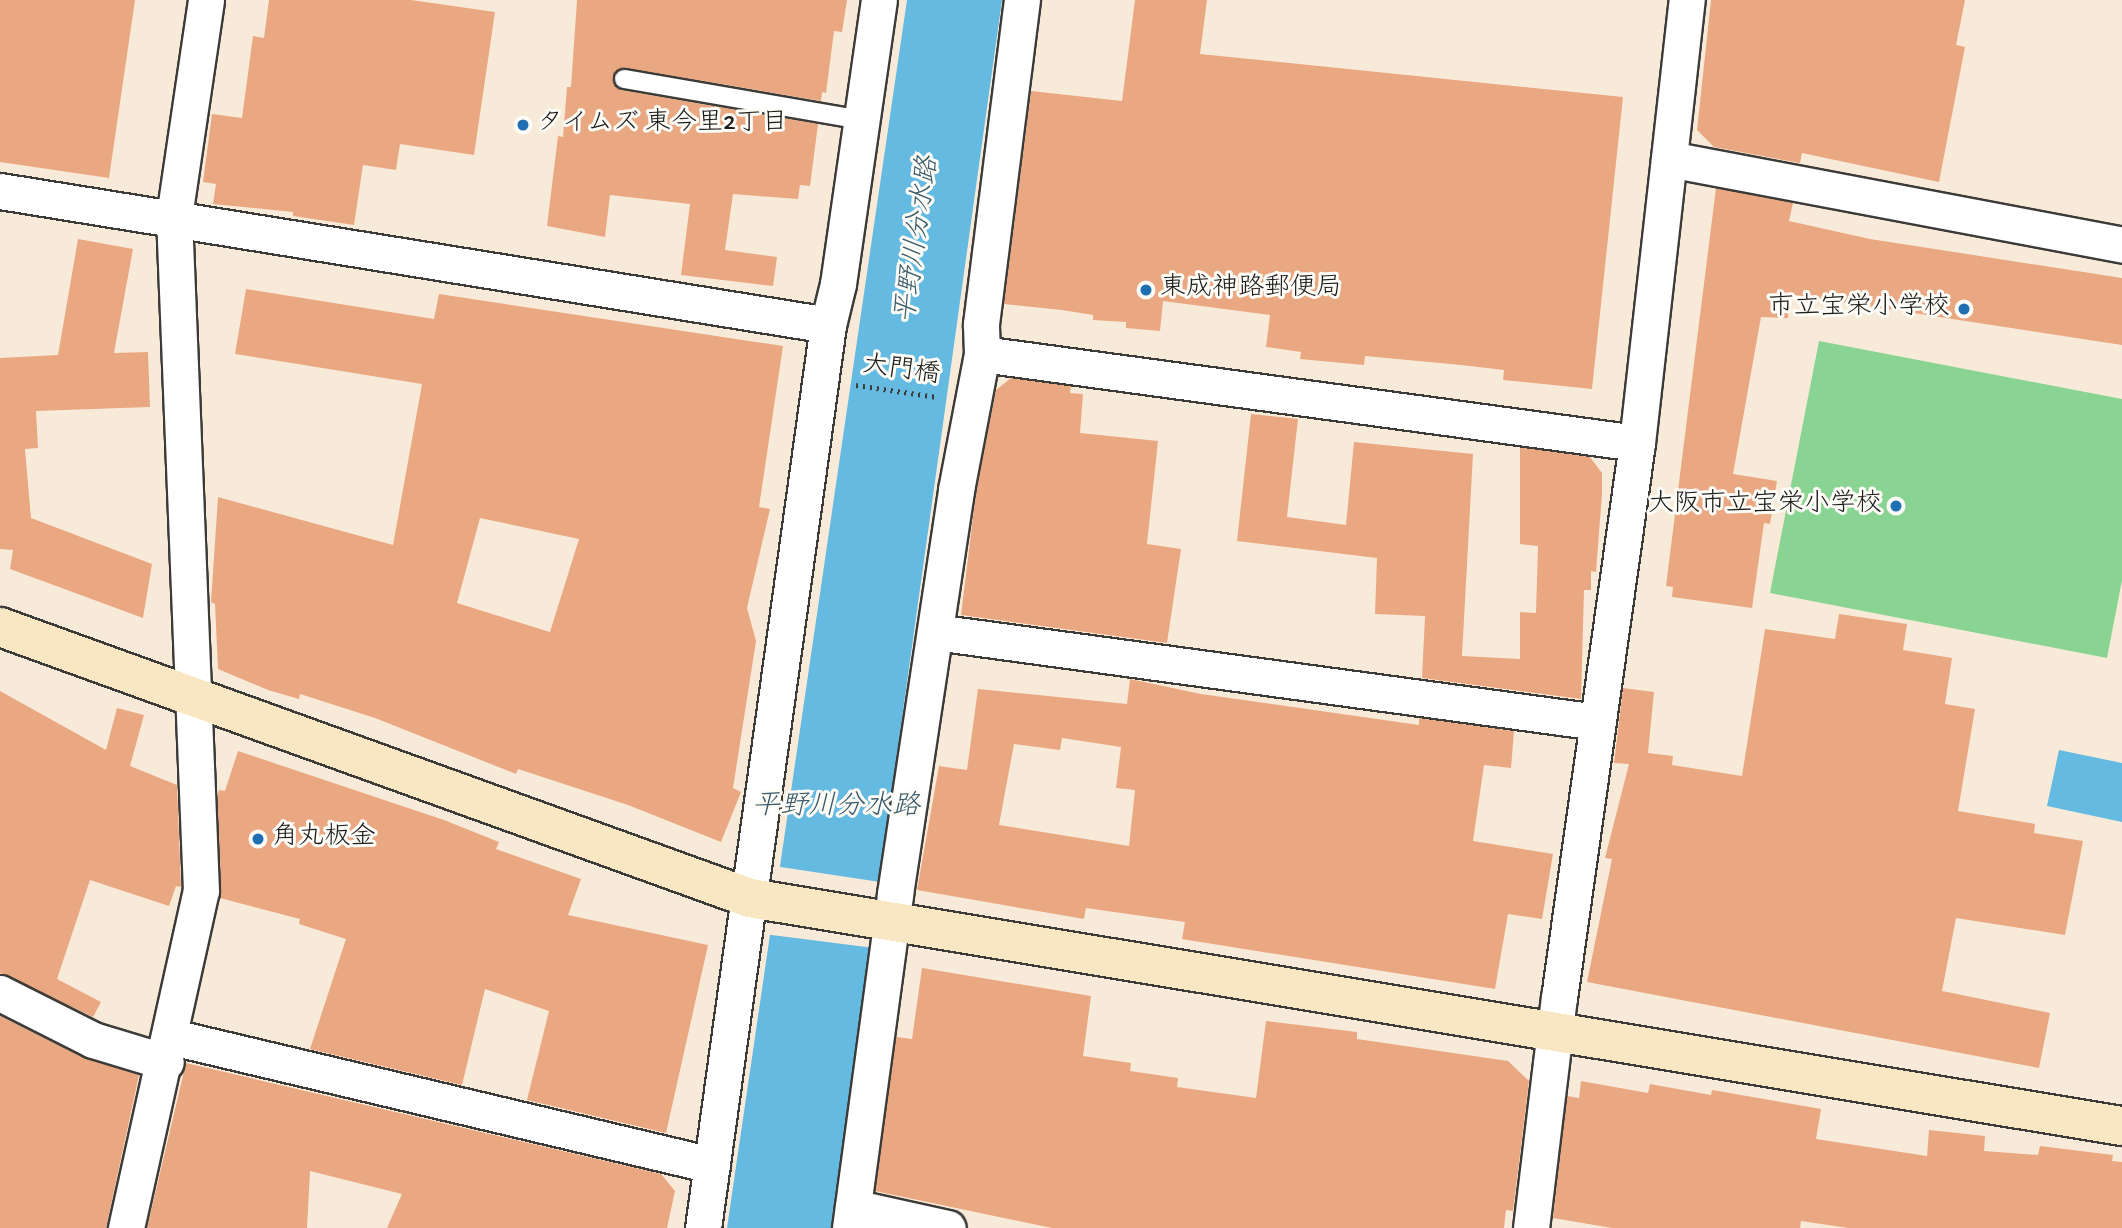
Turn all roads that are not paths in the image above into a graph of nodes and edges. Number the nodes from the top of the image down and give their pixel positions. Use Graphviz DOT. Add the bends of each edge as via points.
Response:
graph roads {
  1 [pos="206,0"];
  2 [pos="879,0"];
  3 [pos="1022,0"];
  4 [pos="1687,0"];
  5 [pos="624,79"];
  6 [pos="862,120"];
  7 [pos="1669,159"];
  8 [pos="0,191"];
  9 [pos="174,217"];
  10 [pos="2122,246"];
  11 [pos="828,325"];
  12 [pos="982,354"];
  13 [pos="1637,443"];
  14 [pos="0,627"];
  15 [pos="935,632"];
  16 [pos="197,698"];
  17 [pos="1597,722"];
  18 [pos="759,899"];
  19 [pos="885,917"];
  20 [pos="0,993"];
  21 [pos="1554,1034"];
  22 [pos="169,1050"];
  23 [pos="2122,1126"];
  24 [pos="712,1165"];
  25 [pos="851,1218"];
  26 [pos="127,1228"];
  27 [pos="703,1228"];
  28 [pos="948,1228"];
  29 [pos="1531,1228"];
  1 -- 9 [label="street"];
  2 -- 6 [label="street"];
  3 -- 12 [label="street" via="981,324"];
  4 -- 7 [label="street"];
  5 -- 6 [label="lane"];
  6 -- 11 [label="street"];
  7 -- 10 [label="street"];
  7 -- 13 [label="street"];
  8 -- 9 [label="street"];
  9 -- 11 [label="street"];
  9 -- 16 [label="street"];
  11 -- 18 [label="street"];
  12 -- 13 [label="street"];
  12 -- 15 [label="street"];
  13 -- 17 [label="street"];
  14 -- 16 [label="street"];
  15 -- 17 [label="street"];
  15 -- 19 [label="street"];
  16 -- 18 [label="street"];
  16 -- 22 [label="street" via="201,891"];
  17 -- 21 [label="street"];
  18 -- 19 [label="street"];
  18 -- 24 [label="street"];
  19 -- 21 [label="street"];
  19 -- 25 [label="street"];
  20 -- 22 [label="street" via="93,1040"];
  21 -- 23 [label="street"];
  21 -- 29 [label="street"];
  22 -- 24 [label="street"];
  22 -- 26 [label="street"];
  24 -- 27 [label="street"];
  25 -- 28 [label="street"];
}
